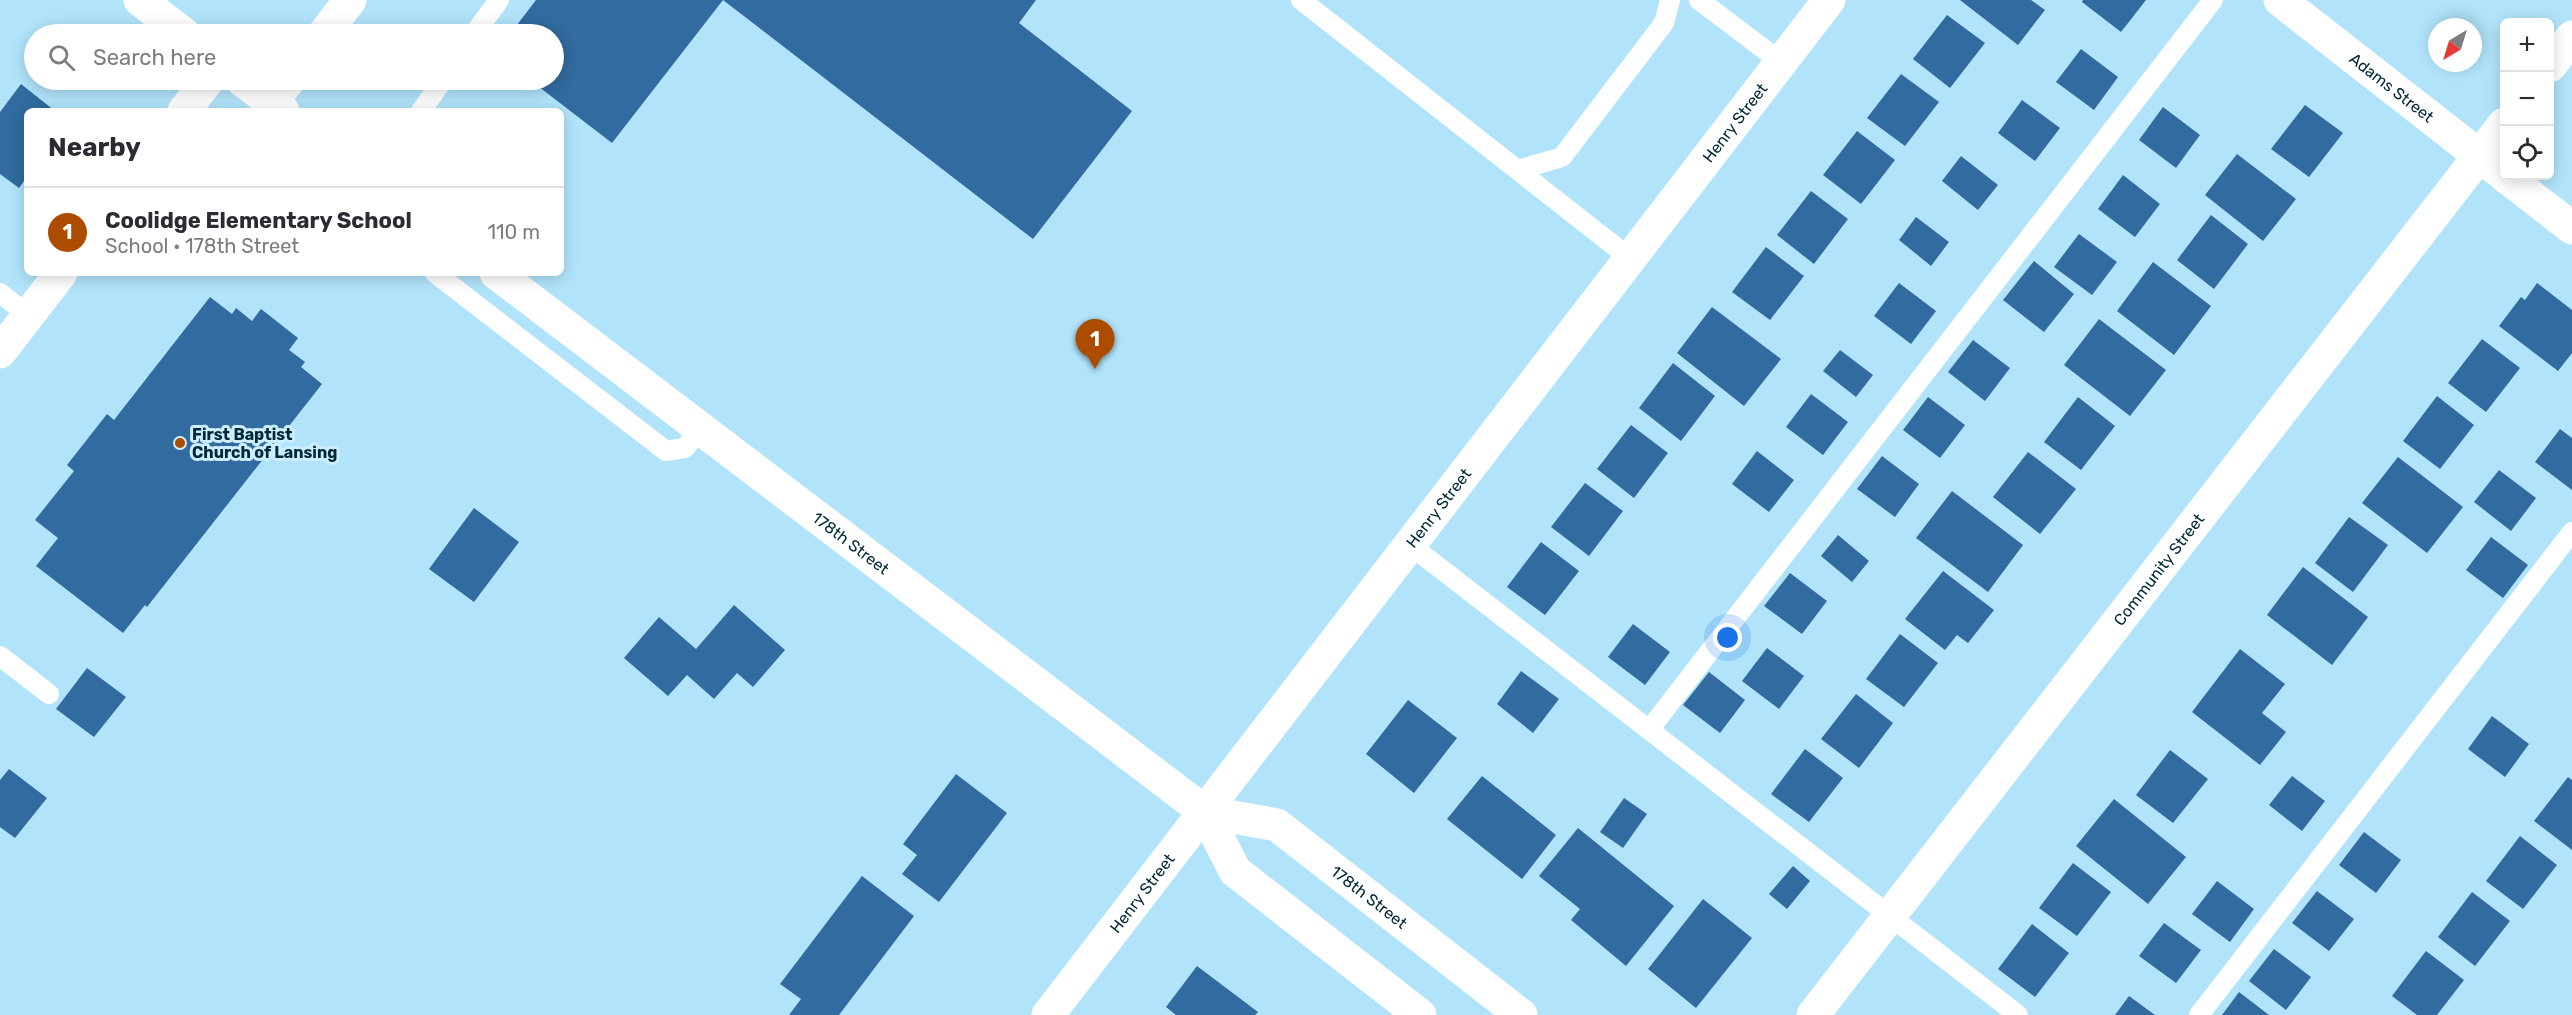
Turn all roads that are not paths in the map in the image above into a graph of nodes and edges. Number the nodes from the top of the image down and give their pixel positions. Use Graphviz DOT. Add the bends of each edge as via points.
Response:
graph roads {
  1 [pos="140,0"];
  2 [pos="350,0"];
  3 [pos="499,0"];
  4 [pos="1301,0"];
  5 [pos="1670,0"];
  6 [pos="1699,0"];
  7 [pos="1829,0"];
  8 [pos="2213,0"];
  9 [pos="2280,0"];
  10 [pos="171,24"];
  11 [pos="332,24"];
  12 [pos="481,24"];
  13 [pos="2572,37"];
  14 [pos="2554,61"];
  15 [pos="1781,62"];
  16 [pos="200,90"];
  17 [pos="264,90"];
  18 [pos="435,90"];
  19 [pos="281,98"];
  20 [pos="186,108"];
  21 [pos="423,108"];
  22 [pos="2505,126"];
  23 [pos="2496,169"];
  24 [pos="1518,170"];
  25 [pos="2572,228"];
  26 [pos="1630,258"];
  27 [pos="59,276"];
  28 [pos="439,276"];
  29 [pos="500,276"];
  30 [pos="0,293"];
  31 [pos="28,315"];
  32 [pos="0,352"];
  33 [pos="700,429"];
  34 [pos="2572,532"];
  35 [pos="1410,545"];
  36 [pos="0,656"];
  37 [pos="49,694"];
  38 [pos="1649,730"];
  39 [pos="1205,812"];
  40 [pos="1890,916"];
  41 [pos="1048,1015"];
  42 [pos="1419,1015"];
  43 [pos="1521,1015"];
  44 [pos="1813,1015"];
  45 [pos="2018,1015"];
  46 [pos="2199,1015"];
  1 -- 10 [label="street"];
  2 -- 11 [label="street"];
  3 -- 12 [label="lane"];
  4 -- 24 [label="lane"];
  5 -- 24 [label="lane" via="1664,23 1562,157"];
  6 -- 15 [label="lane"];
  7 -- 15 [label="street, Henry Street"];
  8 -- 38 [label="lane"];
  9 -- 23 [label="street, Adams Street"];
  13 -- 14 [label="street"];
  15 -- 26 [label="street, Henry Street"];
  16 -- 20 [label="street"];
  17 -- 19 [label="street"];
  18 -- 21 [label="lane"];
  22 -- 23 [label="street, Community Street"];
  23 -- 25 [label="street, Adams Street"];
  23 -- 40 [label="street, Community Street"];
  24 -- 26 [label="lane"];
  26 -- 35 [label="street, Henry Street"];
  27 -- 31 [label="street"];
  28 -- 33 [label="lane" via="666,451 685,448"];
  29 -- 33 [label="street, 178th Street"];
  30 -- 31 [label="lane"];
  31 -- 32 [label="street"];
  33 -- 39 [label="street, 178th Street"];
  34 -- 46 [label="lane"];
  35 -- 38 [label="lane"];
  35 -- 39 [label="street, Henry Street"];
  36 -- 37 [label="lane"];
  38 -- 40 [label="lane"];
  39 -- 41 [label="street, Henry Street"];
  39 -- 42 [label="street, 178th Street" via="1235,871"];
  39 -- 43 [label="street, 178th Street" via="1277,825"];
  40 -- 44 [label="street, Community Street"];
  40 -- 45 [label="lane"];
}
